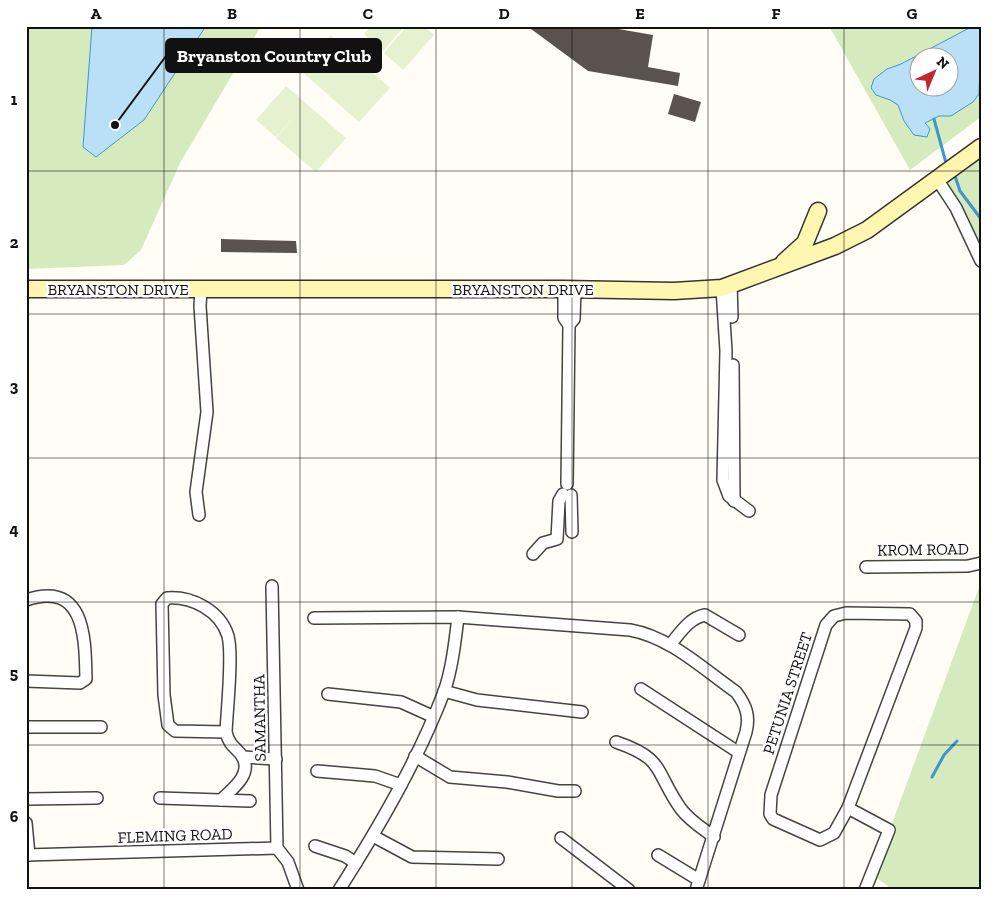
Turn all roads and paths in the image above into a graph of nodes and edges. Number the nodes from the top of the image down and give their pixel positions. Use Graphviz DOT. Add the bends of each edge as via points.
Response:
graph roads {
  1 [pos="981,147"];
  2 [pos="936,179"];
  3 [pos="818,211"];
  4 [pos="981,261"];
  5 [pos="777,269"];
  6 [pos="726,287"];
  7 [pos="26,289"];
  8 [pos="200,289"];
  9 [pos="569,289"];
  10 [pos="567,491"];
  11 [pos="749,511"];
  12 [pos="199,515"];
  13 [pos="572,532"];
  14 [pos="533,554"];
  15 [pos="981,563"];
  16 [pos="866,567"];
  17 [pos="272,586"];
  18 [pos="26,600"];
  19 [pos="458,617"];
  20 [pos="314,618"];
  21 [pos="739,635"];
  22 [pos="670,645"];
  23 [pos="26,681"];
  24 [pos="641,688"];
  25 [pos="444,691"];
  26 [pos="328,694"];
  27 [pos="582,712"];
  28 [pos="432,716"];
  29 [pos="26,727"];
  30 [pos="101,727"];
  31 [pos="226,732"];
  32 [pos="616,742"];
  33 [pos="738,752"];
  34 [pos="415,756"];
  35 [pos="243,757"];
  36 [pos="276,759"];
  37 [pos="317,771"];
  38 [pos="400,785"];
  39 [pos="575,791"];
  40 [pos="97,798"];
  41 [pos="160,798"];
  42 [pos="26,799"];
  43 [pos="221,800"];
  44 [pos="250,801"];
  45 [pos="848,808"];
  46 [pos="26,823"];
  47 [pos="373,836"];
  48 [pos="714,837"];
  49 [pos="561,838"];
  50 [pos="315,846"];
  51 [pos="277,848"];
  52 [pos="28,855"];
  53 [pos="658,855"];
  54 [pos="498,859"];
  55 [pos="356,864"];
  56 [pos="698,885"];
  57 [pos="298,890"];
  58 [pos="339,890"];
  59 [pos="628,890"];
  60 [pos="865,890"];
  1 -- 2 [label="street, BRYANSTON DRIVE"];
  2 -- 4 [label="street" via="956,208"];
  2 -- 5 [label="street, BRYANSTON DRIVE" via="867,230"];
  3 -- 5 [label="street" via="805,243"];
  5 -- 6 [label="street, BRYANSTON DRIVE"];
  6 -- 9 [label="street, BRYANSTON DRIVE" via="687,291"];
  6 -- 11 [label="street" via="723,480 734,501"];
  7 -- 8 [label="street, BRYANSTON DRIVE"];
  8 -- 9 [label="street, BRYANSTON DRIVE"];
  8 -- 12 [label="street" via="207,412 196,492"];
  9 -- 10 [label="street" via="564,318 569,325"];
  10 -- 13 [label="street"];
  10 -- 14 [label="street" via="560,501 557,539 543,543"];
  15 -- 16 [label="street, KROM ROAD" via="968,566"];
  17 -- 36 [label="street, SAMANTHA"];
  18 -- 23 [label="street" via="60,599 77,612 86,638 86,679 80,683"];
  19 -- 20 [label="street"];
  19 -- 22 [label="street" via="630,630"];
  19 -- 25 [label="street"];
  21 -- 22 [label="street" via="705,615 698,616"];
  22 -- 33 [label="street" via="736,692 743,701 748,722"];
  24 -- 33 [label="street"];
  25 -- 27 [label="street" via="477,700"];
  25 -- 28 [label="street"];
  26 -- 28 [label="street" via="401,702"];
  28 -- 34 [label="street"];
  29 -- 30 [label="street"];
  31 -- 31 [label="street" via="229,642 225,629 208,610 192,599 167,598 162,604 168,725 175,731"];
  31 -- 35 [label="street" via="231,747"];
  32 -- 48 [label="street" via="650,757 682,810"];
  33 -- 48 [label="street"];
  34 -- 38 [label="street"];
  34 -- 39 [label="street" via="450,777"];
  35 -- 36 [label="street"];
  35 -- 43 [label="street" via="245,772 242,778"];
  36 -- 51 [label="street, SAMANTHA"];
  37 -- 38 [label="street" via="375,776"];
  38 -- 47 [label="street"];
  40 -- 42 [label="street"];
  41 -- 43 [label="street"];
  43 -- 44 [label="street"];
  45 -- 45 [label="street, PETUNIA STREET" via="834,833 820,840 773,819 769,805 826,625 834,616 846,613 910,614 916,621 916,628"];
  45 -- 60 [label="street" via="889,830"];
  46 -- 52 [label="street"];
  47 -- 54 [label="street" via="412,856"];
  47 -- 55 [label="street"];
  48 -- 56 [label="street"];
  49 -- 59 [label="street"];
  50 -- 55 [label="street" via="346,856"];
  51 -- 52 [label="street, FLEMING ROAD"];
  51 -- 57 [label="street" via="288,862"];
  53 -- 56 [label="street"];
  55 -- 58 [label="street"];
}
